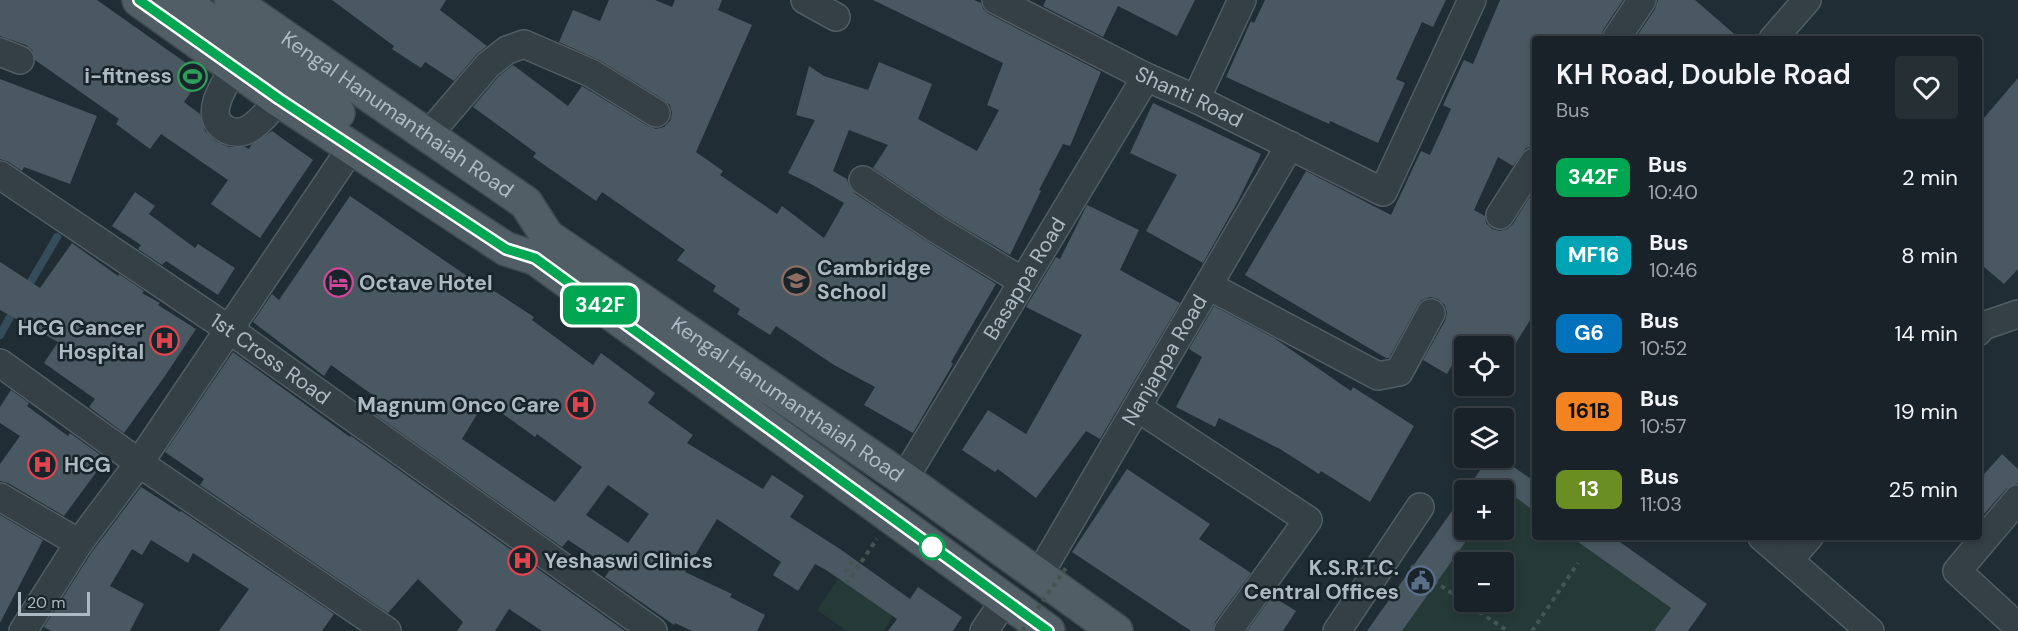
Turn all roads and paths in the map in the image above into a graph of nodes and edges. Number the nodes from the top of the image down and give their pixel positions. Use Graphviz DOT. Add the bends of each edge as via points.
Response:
graph roads {
  1 [pos="139,0"];
  2 [pos="181,0"];
  3 [pos="205,0"];
  4 [pos="231,0"];
  5 [pos="805,0"];
  6 [pos="1242,0"];
  7 [pos="1472,0"];
  8 [pos="1642,0"];
  9 [pos="1807,0"];
  10 [pos="1003,2"];
  11 [pos="836,17"];
  12 [pos="1618,36"];
  13 [pos="1776,36"];
  14 [pos="235,68"];
  15 [pos="1146,77"];
  16 [pos="279,99"];
  17 [pos="1196,99"];
  18 [pos="656,113"];
  19 [pos="428,135"];
  20 [pos="1290,146"];
  21 [pos="352,147"];
  22 [pos="1532,165"];
  23 [pos="0,175"];
  24 [pos="863,180"];
  25 [pos="1500,214"];
  26 [pos="505,223"];
  27 [pos="541,247"];
  28 [pos="1022,281"];
  29 [pos="1209,286"];
  30 [pos="1431,313"];
  31 [pos="2018,314"];
  32 [pos="1982,326"];
  33 [pos="230,330"];
  34 [pos="0,363"];
  35 [pos="1138,408"];
  36 [pos="140,463"];
  37 [pos="904,479"];
  38 [pos="0,497"];
  39 [pos="2018,499"];
  40 [pos="1420,507"];
  41 [pos="878,538"];
  42 [pos="1766,540"];
  43 [pos="1806,540"];
  44 [pos="79,543"];
  45 [pos="1390,552"];
  46 [pos="1789,560"];
  47 [pos="853,563"];
  48 [pos="1578,563"];
  49 [pos="858,567"];
  50 [pos="1054,570"];
  51 [pos="848,572"];
  52 [pos="854,577"];
  53 [pos="846,584"];
  54 [pos="1454,594"];
  55 [pos="1005,600"];
  56 [pos="1480,612"];
  57 [pos="2018,627"];
  58 [pos="22,631"];
  59 [pos="387,631"];
  60 [pos="654,631"];
  61 [pos="984,631"];
  62 [pos="1022,631"];
  63 [pos="1048,631"];
  64 [pos="1116,631"];
  65 [pos="1228,631"];
  66 [pos="1337,631"];
  67 [pos="1508,631"];
  68 [pos="1532,631"];
  69 [pos="1870,631"];
  1 -- 14 [label="main road, Kengal Hanumanthaiah Road"];
  2 -- 26 [label="main road"];
  3 -- 26 [label="main road"];
  4 -- 19 [label="main road, Kengal Hanumanthaiah Road"];
  5 -- 11 [label="street"];
  6 -- 17 [label="street"];
  7 -- 20 [label="street, Shanti Road" via="1383,192"];
  8 -- 12 [label="street"];
  9 -- 13 [label="street"];
  10 -- 15 [label="street, Shanti Road"];
  14 -- 16 [label="main road, Kengal Hanumanthaiah Road"];
  14 -- 16 [label="street" via="215,111 222,128 243,132 252,128"];
  15 -- 17 [label="street, Shanti Road"];
  15 -- 28 [label="street, Basappa Road"];
  16 -- 21 [label="main road, Kengal Hanumanthaiah Road"];
  17 -- 20 [label="street, Shanti Road"];
  18 -- 19 [label="street" via="591,73 524,44 507,50 488,65"];
  19 -- 27 [label="main road, Kengal Hanumanthaiah Road" via="526,203"];
  20 -- 29 [label="street, Nanjappa Road"];
  21 -- 27 [label="main road, Kengal Hanumanthaiah Road" via="506,249"];
  21 -- 33 [label="street"];
  22 -- 25 [label="street"];
  23 -- 33 [label="street, 1st Cross Road"];
  24 -- 28 [label="street"];
  26 -- 27 [label="main road"];
  27 -- 37 [label="main road, Kengal Hanumanthaiah Road"];
  27 -- 55 [label="main road, Kengal Hanumanthaiah Road"];
  28 -- 37 [label="street, Basappa Road"];
  29 -- 30 [label="street" via="1378,376 1400,372"];
  29 -- 35 [label="street, Nanjappa Road"];
  31 -- 32 [label="street"];
  33 -- 36 [label="street"];
  33 -- 60 [label="street, 1st Cross Road"];
  34 -- 36 [label="street"];
  35 -- 50 [label="street, Nanjappa Road"];
  35 -- 65 [label="street" via="1308,520"];
  36 -- 44 [label="street"];
  36 -- 59 [label="street"];
  37 -- 50 [label="main road, Kengal Hanumanthaiah Road"];
  38 -- 44 [label="street"];
  39 -- 57 [label="street" via="1957,571"];
  40 -- 45 [label="street"];
  41 -- 49 [label="path"];
  42 -- 46 [label="street"];
  43 -- 46 [label="street"];
  44 -- 58 [label="street"];
  45 -- 54 [label="path"];
  45 -- 66 [label="street"];
  46 -- 69 [label="street"];
  47 -- 51 [label="path"];
  48 -- 68 [label="path"];
  49 -- 51 [label="path" via="854,563"];
  49 -- 53 [label="path"];
  50 -- 62 [label="path, bridge"];
  50 -- 64 [label="main road, Kengal Hanumanthaiah Road"];
  51 -- 52 [label="path"];
  55 -- 61 [label="street"];
  55 -- 63 [label="main road, Kengal Hanumanthaiah Road"];
  56 -- 67 [label="path"];
}
